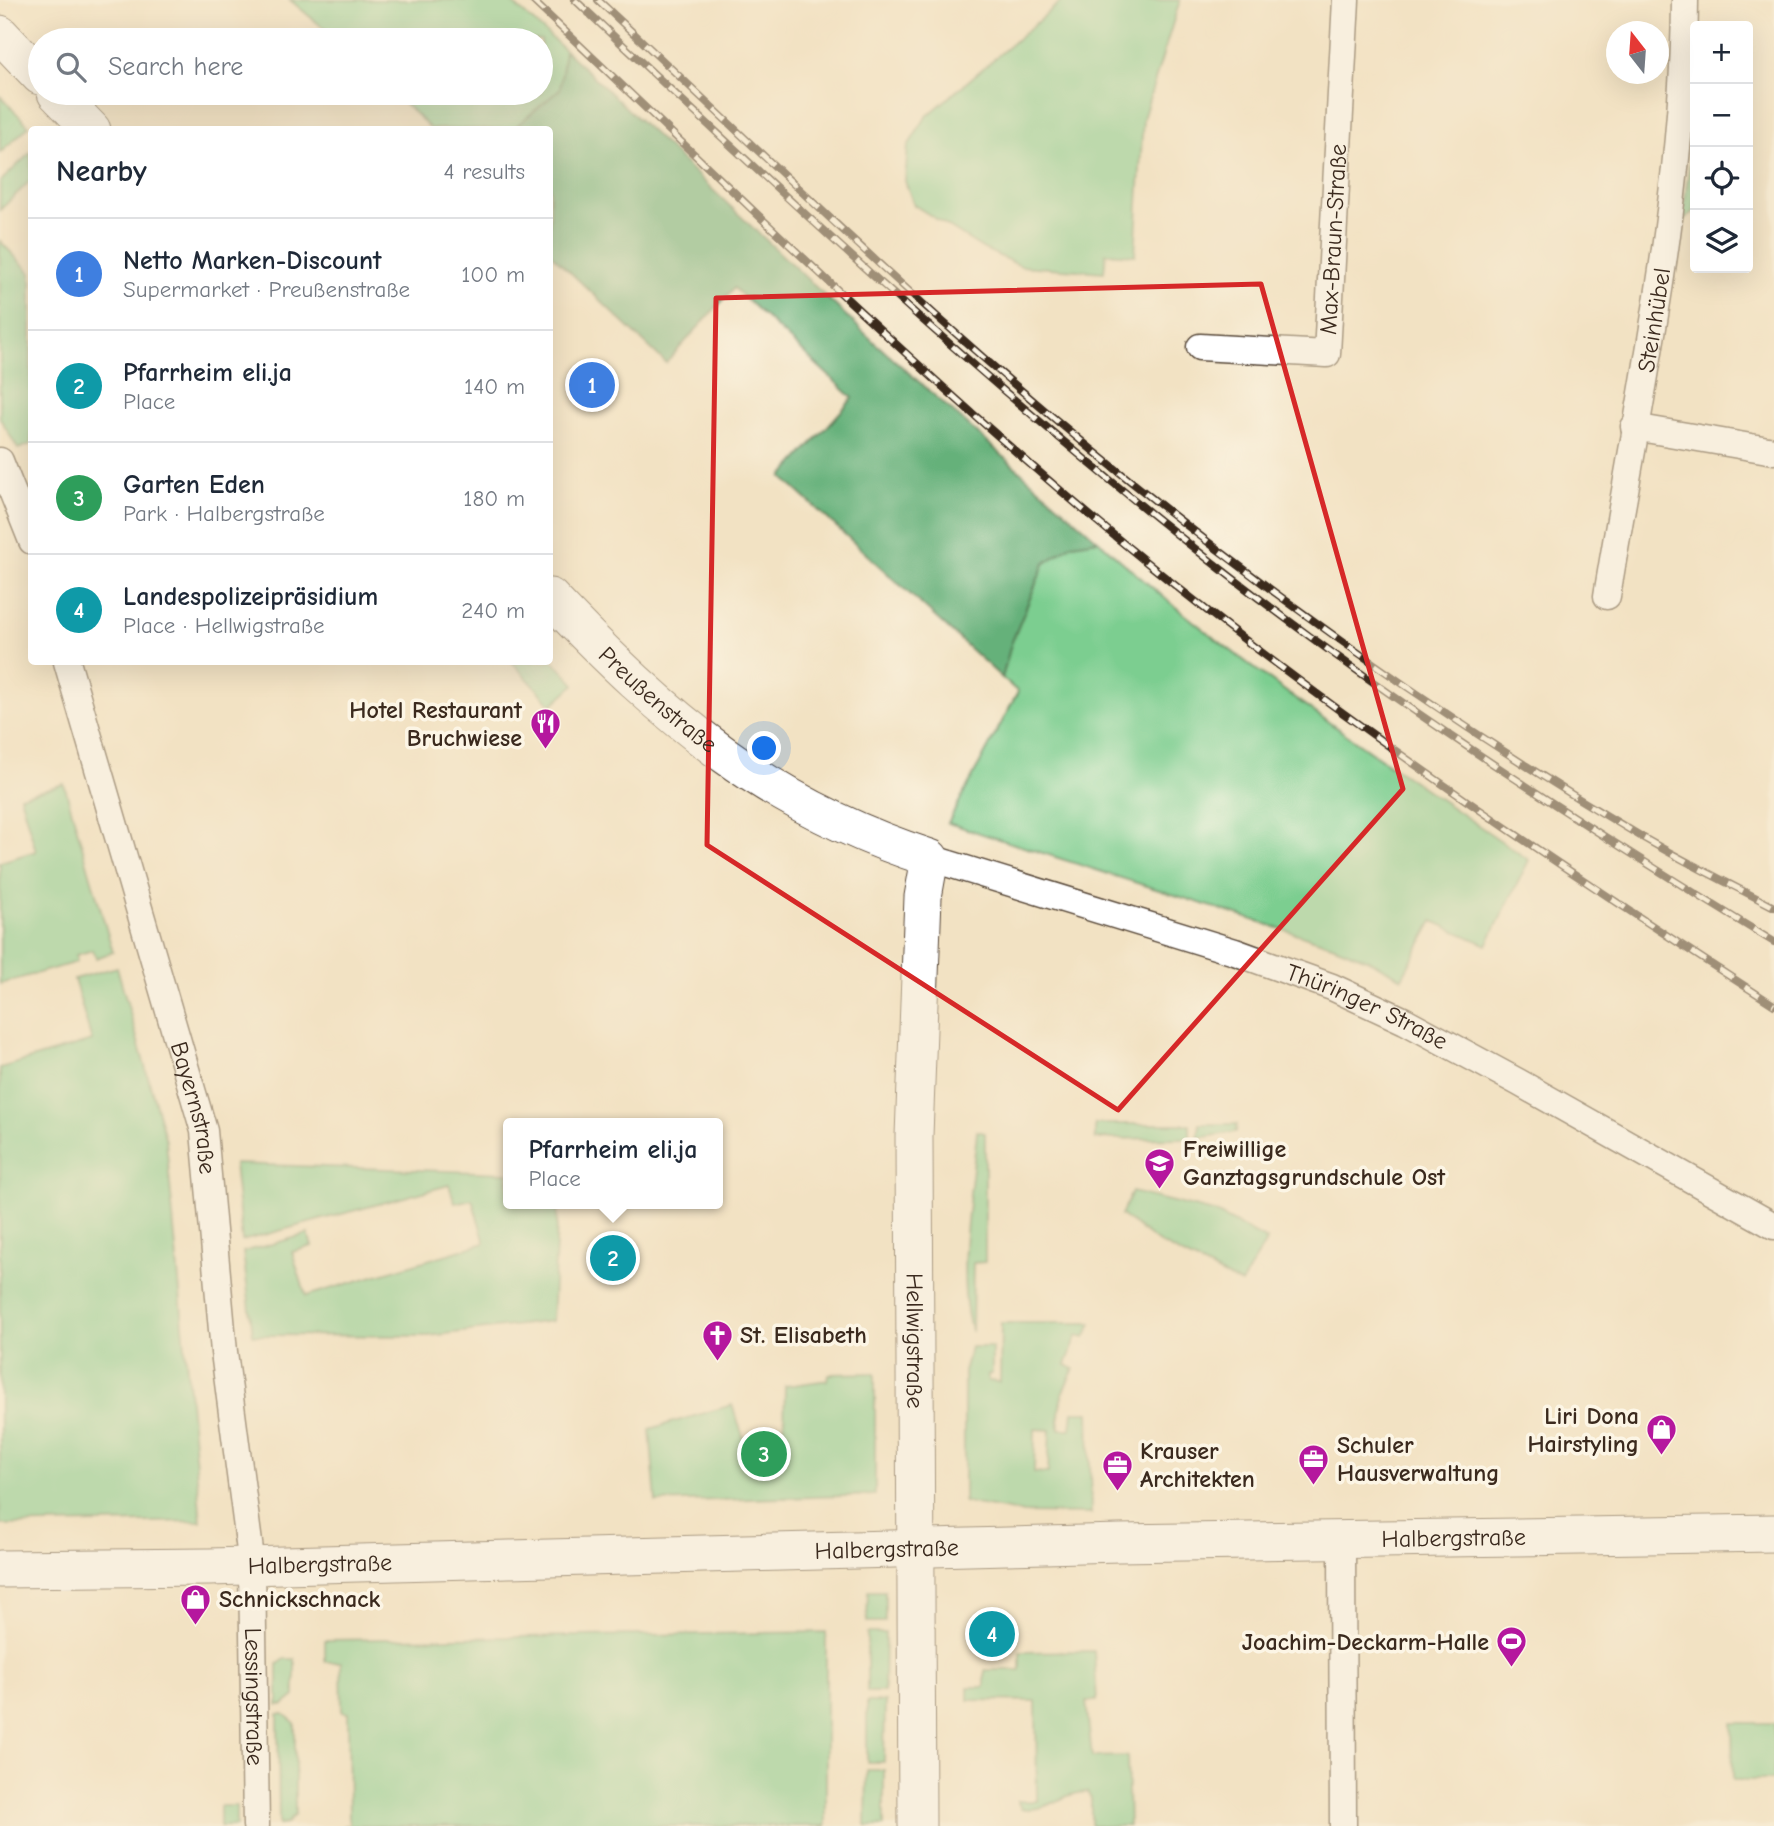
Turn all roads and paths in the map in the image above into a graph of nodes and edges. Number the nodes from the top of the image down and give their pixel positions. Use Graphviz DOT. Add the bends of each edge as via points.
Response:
graph roads {
  1 [pos="1346,0"];
  2 [pos="1685,0"];
  3 [pos="0,34"];
  4 [pos="28,63"];
  5 [pos="68,105"];
  6 [pos="88,126"];
  7 [pos="1199,347"];
  8 [pos="1634,427"];
  9 [pos="1774,451"];
  10 [pos="0,461"];
  11 [pos="28,531"];
  12 [pos="1607,596"];
  13 [pos="553,600"];
  14 [pos="68,665"];
  15 [pos="930,858"];
  16 [pos="1774,1226"];
  17 [pos="1774,1533"];
  18 [pos="1342,1540"];
  19 [pos="918,1550"];
  20 [pos="252,1566"];
  21 [pos="0,1569"];
  22 [pos="256,1826"];
  23 [pos="917,1826"];
  24 [pos="1343,1826"];
  1 -- 7 [label="street, Max-Braun-Straße" via="1327,354"];
  2 -- 8 [label="street, Steinhübel" via="1677,154"];
  3 -- 4 [label="street"];
  5 -- 6 [label="street"];
  8 -- 9 [label="street"];
  8 -- 12 [label="street, Steinhübel"];
  10 -- 11 [label="street"];
  13 -- 15 [label="street, Preußenstraße" via="705,744 810,809"];
  14 -- 20 [label="street, Bayernstraße" via="204,1131 224,1352"];
  15 -- 16 [label="street, Thüringer Straße" via="1332,987 1518,1082"];
  15 -- 19 [label="street, Hellwigstraße" via="923,897 915,1059"];
  17 -- 18 [label="street, Halbergstraße"];
  18 -- 19 [label="street, Halbergstraße"];
  18 -- 24 [label="street"];
  19 -- 20 [label="street, Halbergstraße"];
  19 -- 23 [label="street, Hellwigstraße"];
  20 -- 21 [label="street, Halbergstraße"];
  20 -- 22 [label="street, Lessingstraße"];
}
